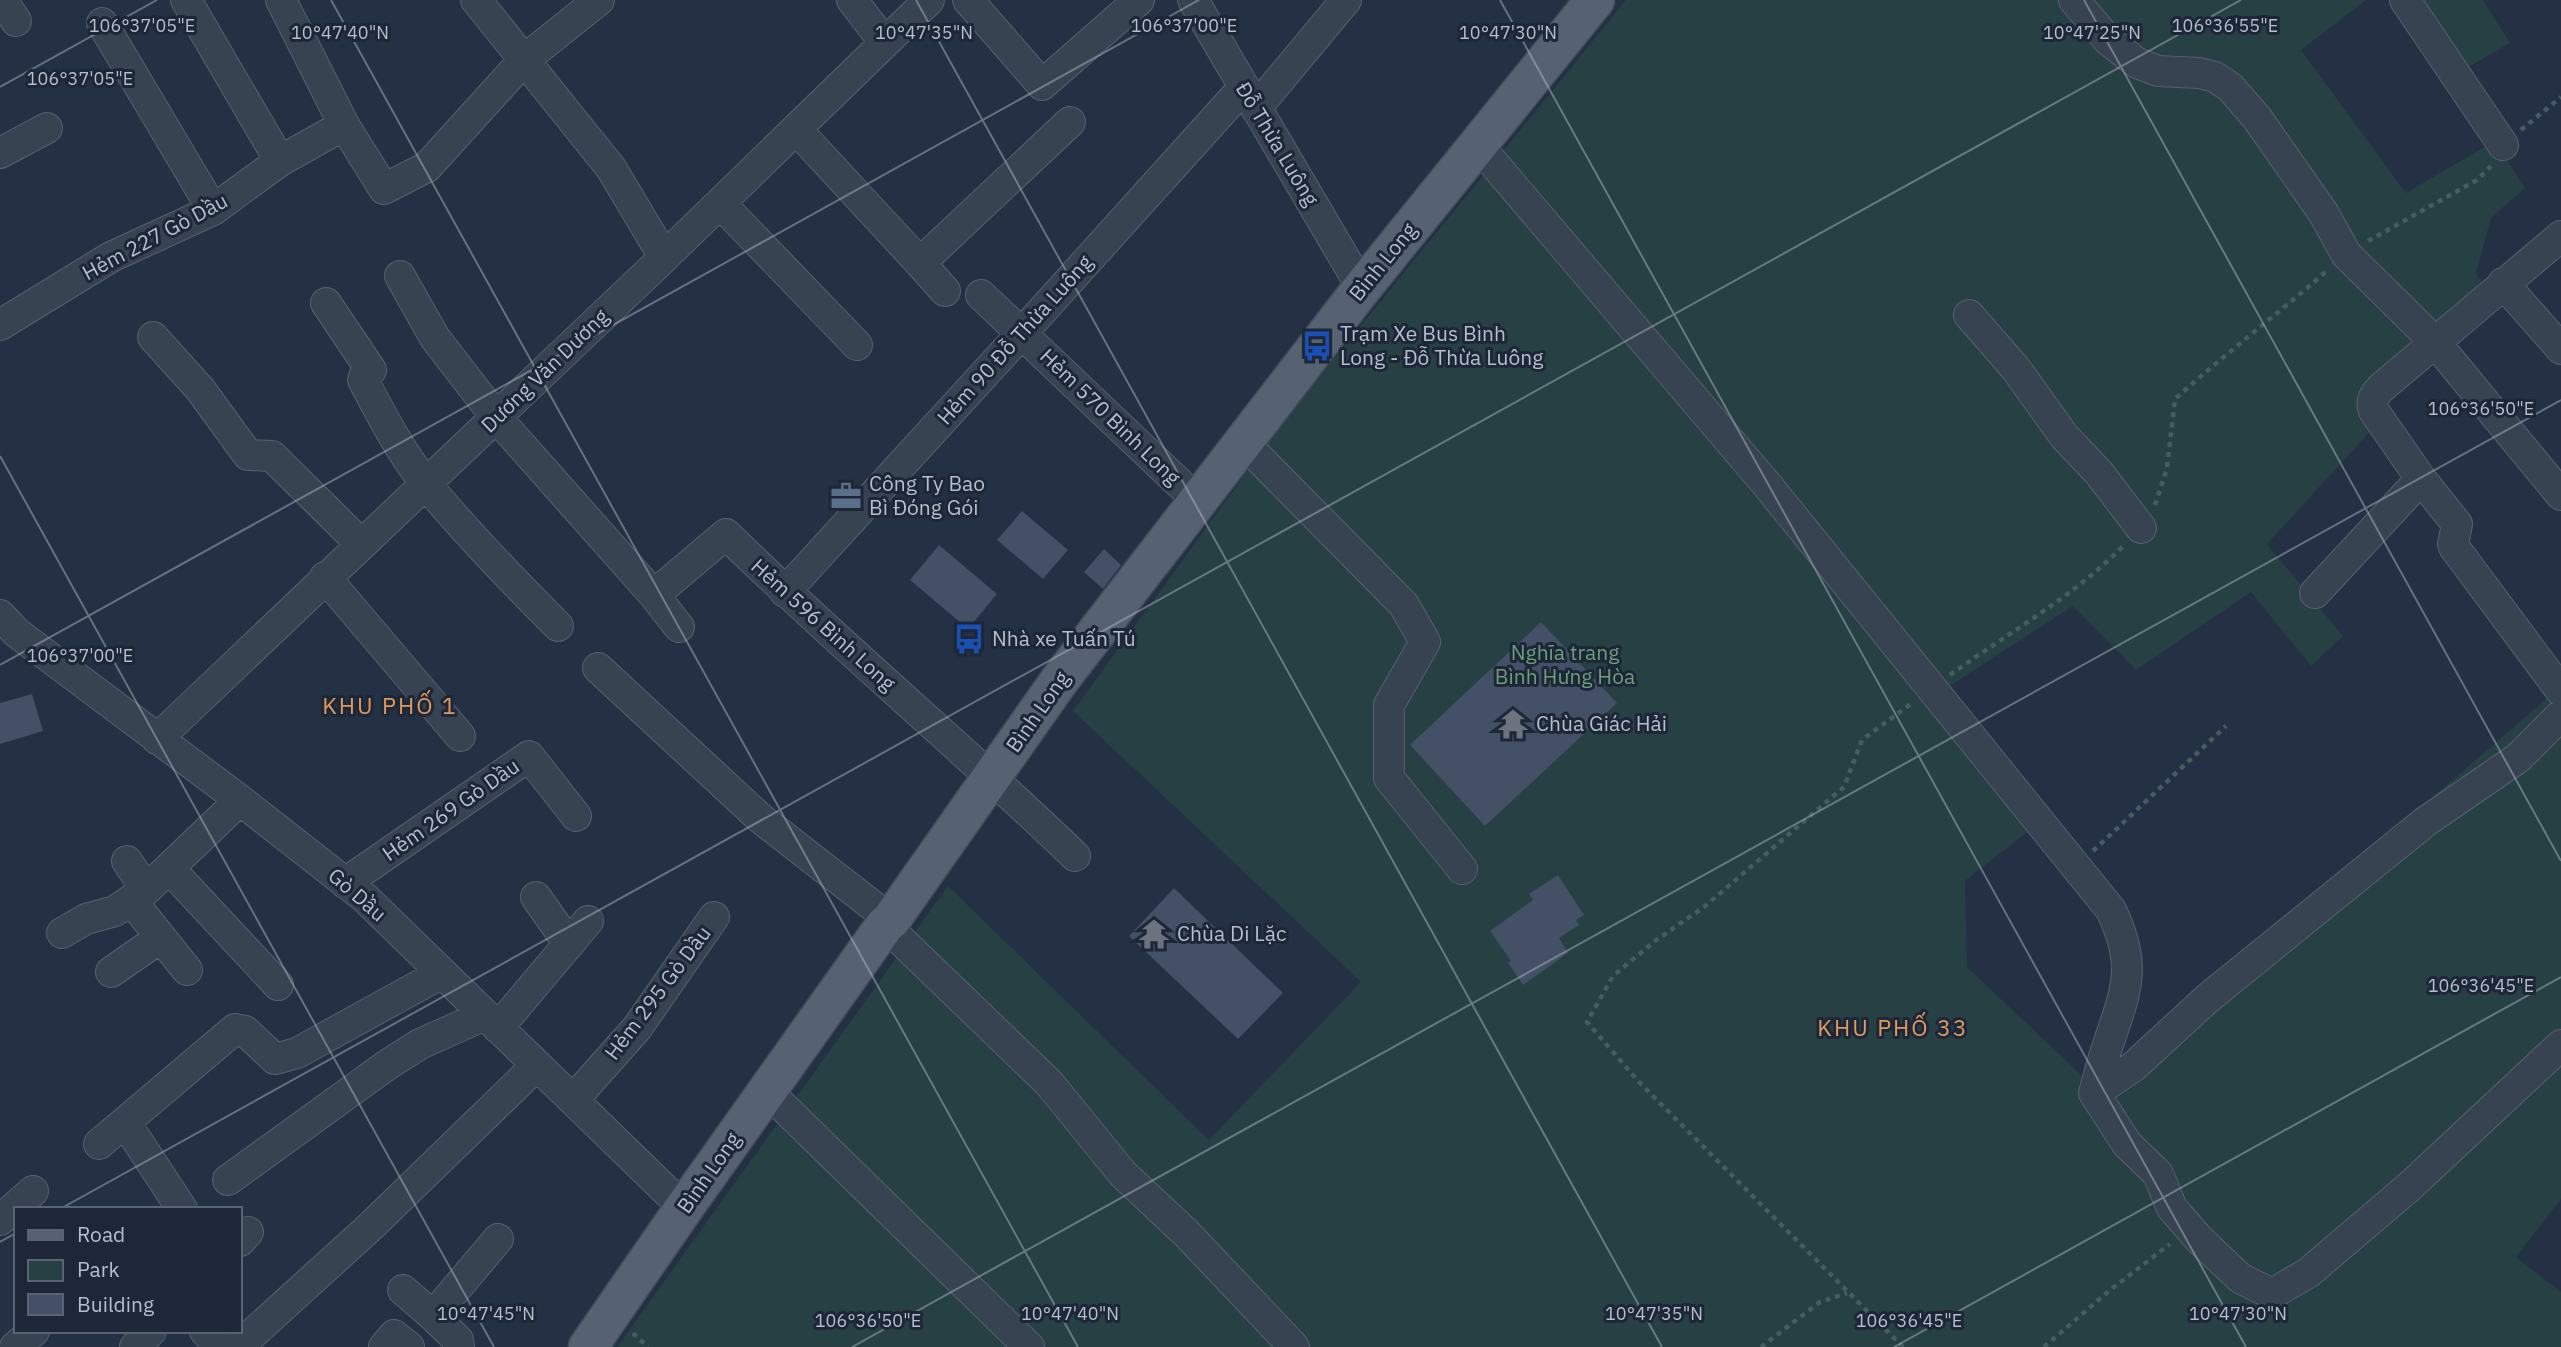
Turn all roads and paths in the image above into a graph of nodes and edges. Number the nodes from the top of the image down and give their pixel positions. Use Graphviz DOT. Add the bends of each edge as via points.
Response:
graph roads {
  1 [pos="186,0"];
  2 [pos="281,0"];
  3 [pos="476,0"];
  4 [pos="599,0"];
  5 [pos="852,0"];
  6 [pos="929,0"];
  7 [pos="968,0"];
  8 [pos="1139,0"];
  9 [pos="1193,0"];
  10 [pos="1346,0"];
  11 [pos="1595,0"];
  12 [pos="2074,0"];
  13 [pos="2405,0"];
  14 [pos="102,23"];
  15 [pos="885,43"];
  16 [pos="524,60"];
  17 [pos="1250,97"];
  18 [pos="2561,97"];
  19 [pos="1070,122"];
  20 [pos="344,125"];
  21 [pos="47,128"];
  22 [pos="796,129"];
  23 [pos="1478,145"];
  24 [pos="2504,145"];
  25 [pos="0,153"];
  26 [pos="280,161"];
  27 [pos="720,203"];
  28 [pos="213,210"];
  29 [pos="2561,236"];
  30 [pos="2346,254"];
  31 [pos="664,257"];
  32 [pos="920,263"];
  33 [pos="400,276"];
  34 [pos="2503,284"];
  35 [pos="1362,288"];
  36 [pos="945,291"];
  37 [pos="981,295"];
  38 [pos="326,303"];
  39 [pos="1969,315"];
  40 [pos="0,326"];
  41 [pos="1022,333"];
  42 [pos="153,337"];
  43 [pos="2435,342"];
  44 [pos="857,345"];
  45 [pos="2561,349"];
  46 [pos="496,417"];
  47 [pos="1243,442"];
  48 [pos="2421,479"];
  49 [pos="426,484"];
  50 [pos="2561,495"];
  51 [pos="1198,501"];
  52 [pos="2141,528"];
  53 [pos="361,544"];
  54 [pos="325,577"];
  55 [pos="785,592"];
  56 [pos="2315,593"];
  57 [pos="654,595"];
  58 [pos="558,626"];
  59 [pos="679,628"];
  60 [pos="6,630"];
  61 [pos="598,668"];
  62 [pos="1932,688"];
  63 [pos="2561,691"];
  64 [pos="2561,715"];
  65 [pos="2226,726"];
  66 [pos="460,736"];
  67 [pos="157,738"];
  68 [pos="992,777"];
  69 [pos="240,800"];
  70 [pos="576,816"];
  71 [pos="1075,856"];
  72 [pos="127,861"];
  73 [pos="2077,866"];
  74 [pos="169,868"];
  75 [pos="1462,869"];
  76 [pos="345,883"];
  77 [pos="139,895"];
  78 [pos="536,897"];
  79 [pos="714,917"];
  80 [pos="588,921"];
  81 [pos="888,922"];
  82 [pos="62,933"];
  83 [pos="160,938"];
  84 [pos="569,944"];
  85 [pos="187,970"];
  86 [pos="111,972"];
  87 [pos="442,973"];
  88 [pos="278,985"];
  89 [pos="491,1021"];
  90 [pos="2561,1045"];
  91 [pos="537,1065"];
  92 [pos="767,1091"];
  93 [pos="2094,1093"];
  94 [pos="573,1100"];
  95 [pos="125,1122"];
  96 [pos="99,1144"];
  97 [pos="228,1180"];
  98 [pos="33,1191"];
  99 [pos="15,1207"];
  100 [pos="180,1207"];
  101 [pos="14,1208"];
  102 [pos="684,1208"];
  103 [pos="0,1220"];
  104 [pos="2190,1229"];
  105 [pos="498,1239"];
  106 [pos="402,1290"];
  107 [pos="1847,1293"];
  108 [pos="433,1316"];
  109 [pos="32,1333"];
  110 [pos="149,1333"];
  111 [pos="207,1333"];
  112 [pos="15,1347"];
  113 [pos="135,1347"];
  114 [pos="220,1347"];
  115 [pos="238,1347"];
  116 [pos="384,1347"];
  117 [pos="409,1347"];
  118 [pos="459,1347"];
  119 [pos="588,1347"];
  120 [pos="1029,1347"];
  121 [pos="1294,1347"];
  122 [pos="1761,1347"];
  123 [pos="1903,1347"];
  124 [pos="2044,1347"];
  1 -- 26 [label="street"];
  2 -- 20 [label="street"];
  3 -- 16 [label="street"];
  4 -- 16 [label="street"];
  5 -- 15 [label="street"];
  6 -- 15 [label="street, Dương Văn Dương"];
  7 -- 8 [label="street" via="1042,85"];
  9 -- 17 [label="street, Đỗ Thừa Luông"];
  10 -- 17 [label="street, Hẻm 90 Đỗ Thừa Luông"];
  11 -- 23 [label="main road, Bình Long"];
  12 -- 30 [label="street" via="2108,40 2137,62 2158,71 2215,77 2230,87 2272,139"];
  13 -- 24 [label="street"];
  14 -- 28 [label="street"];
  15 -- 22 [label="street, Dương Văn Dương"];
  16 -- 20 [label="street" via="427,167 384,189"];
  16 -- 31 [label="street" via="611,168"];
  17 -- 35 [label="street, Đỗ Thừa Luông"];
  17 -- 41 [label="street, Hẻm 90 Đỗ Thừa Luông"];
  18 -- 24 [label="path"];
  19 -- 32 [label="street"];
  20 -- 26 [label="street, Hẻm 227 Gò Dầu"];
  21 -- 25 [label="street"];
  22 -- 27 [label="street, Dương Văn Dương"];
  22 -- 32 [label="street"];
  23 -- 35 [label="main road, Bình Long"];
  23 -- 62 [label="street" via="1768,486"];
  24 -- 30 [label="path" via="2477,180"];
  26 -- 28 [label="street, Hẻm 227 Gò Dầu"];
  27 -- 31 [label="street, Dương Văn Dương"];
  27 -- 44 [label="street"];
  28 -- 40 [label="street, Hẻm 227 Gò Dầu" via="111,257"];
  29 -- 34 [label="street"];
  30 -- 43 [label="street"];
  30 -- 52 [label="path" via="2175,399 2166,468 2151,518"];
  31 -- 46 [label="street, Dương Văn Dương"];
  32 -- 36 [label="street"];
  33 -- 46 [label="street" via="435,338"];
  34 -- 43 [label="street"];
  34 -- 45 [label="street"];
  35 -- 47 [label="main road, Bình Long"];
  37 -- 41 [label="street, Hẻm 570 Bình Long"];
  38 -- 49 [label="street" via="371,370 363,380"];
  39 -- 52 [label="street"];
  41 -- 51 [label="street, Hẻm 570 Bình Long"];
  41 -- 55 [label="street, Hẻm 90 Đỗ Thừa Luông"];
  42 -- 53 [label="street" via="201,389 248,455 272,456"];
  43 -- 48 [label="street" via="2381,388 2372,402"];
  43 -- 50 [label="street"];
  46 -- 49 [label="street, Dương Văn Dương"];
  46 -- 57 [label="street"];
  47 -- 51 [label="main road, Bình Long"];
  47 -- 75 [label="street" via="1404,605 1425,642 1389,705 1389,778"];
  48 -- 56 [label="street"];
  48 -- 63 [label="street" via="2457,524 2454,547"];
  49 -- 53 [label="street, Dương Văn Dương"];
  49 -- 58 [label="street"];
  51 -- 68 [label="main road, Bình Long" via="1059,681"];
  52 -- 62 [label="path" via="2104,566 2052,606"];
  53 -- 54 [label="street, Dương Văn Dương"];
  54 -- 66 [label="street"];
  54 -- 67 [label="street, Dương Văn Dương"];
  55 -- 57 [label="street, Hẻm 596 Bình Long" via="726,534"];
  55 -- 68 [label="street, Hẻm 596 Bình Long"];
  57 -- 59 [label="street"];
  60 -- 67 [label="street, Gò Dầu"];
  61 -- 81 [label="street" via="760,818"];
  62 -- 73 [label="street"];
  62 -- 107 [label="path" via="1862,740 1844,787 1704,907 1613,976 1587,1022 1639,1082"];
  64 -- 93 [label="street" via="2518,758 2425,822 2208,998 2133,1067"];
  65 -- 73 [label="path"];
  67 -- 69 [label="street, Gò Dầu"];
  68 -- 71 [label="street, Hẻm 596 Bình Long"];
  68 -- 81 [label="main road, Bình Long"];
  69 -- 74 [label="street"];
  69 -- 76 [label="street, Gò Dầu"];
  70 -- 76 [label="street, Hẻm 269 Gò Dầu" via="529,756"];
  72 -- 77 [label="street"];
  73 -- 93 [label="street" via="2111,911 2126,953 2127,983"];
  74 -- 77 [label="street"];
  74 -- 88 [label="street"];
  76 -- 87 [label="street, Gò Dầu"];
  77 -- 82 [label="street" via="115,911 86,919"];
  77 -- 83 [label="street"];
  78 -- 84 [label="street"];
  79 -- 94 [label="street, Hẻm 295 Gò Dầu" via="637,1028"];
  80 -- 84 [label="street"];
  81 -- 92 [label="main road, Bình Long"];
  81 -- 121 [label="street" via="1048,1083 1123,1174"];
  83 -- 85 [label="street"];
  83 -- 86 [label="street"];
  84 -- 89 [label="street"];
  87 -- 89 [label="street, Gò Dầu"];
  87 -- 95 [label="street" via="297,1053 275,1059 245,1031 235,1029"];
  89 -- 91 [label="street, Gò Dầu"];
  89 -- 97 [label="street" via="421,1044"];
  90 -- 104 [label="street" via="2410,1187 2308,1273 2273,1294 2240,1278"];
  91 -- 94 [label="street, Gò Dầu"];
  91 -- 115 [label="street"];
  92 -- 102 [label="main road, Bình Long"];
  92 -- 120 [label="street"];
  93 -- 104 [label="street" via="2127,1144 2158,1174 2172,1208"];
  94 -- 102 [label="street, Gò Dầu"];
  95 -- 96 [label="street"];
  95 -- 100 [label="street"];
  98 -- 99 [label="street"];
  101 -- 103 [label="street"];
  102 -- 119 [label="main road, Bình Long"];
  104 -- 124 [label="path"];
  105 -- 108 [label="street"];
  106 -- 108 [label="street"];
  107 -- 122 [label="path" via="1820,1302"];
  107 -- 123 [label="path"];
  108 -- 118 [label="street" via="458,1340"];
  109 -- 112 [label="street"];
  110 -- 113 [label="street"];
  111 -- 114 [label="street"];
  116 -- 117 [label="street" via="394,1335"];
}
